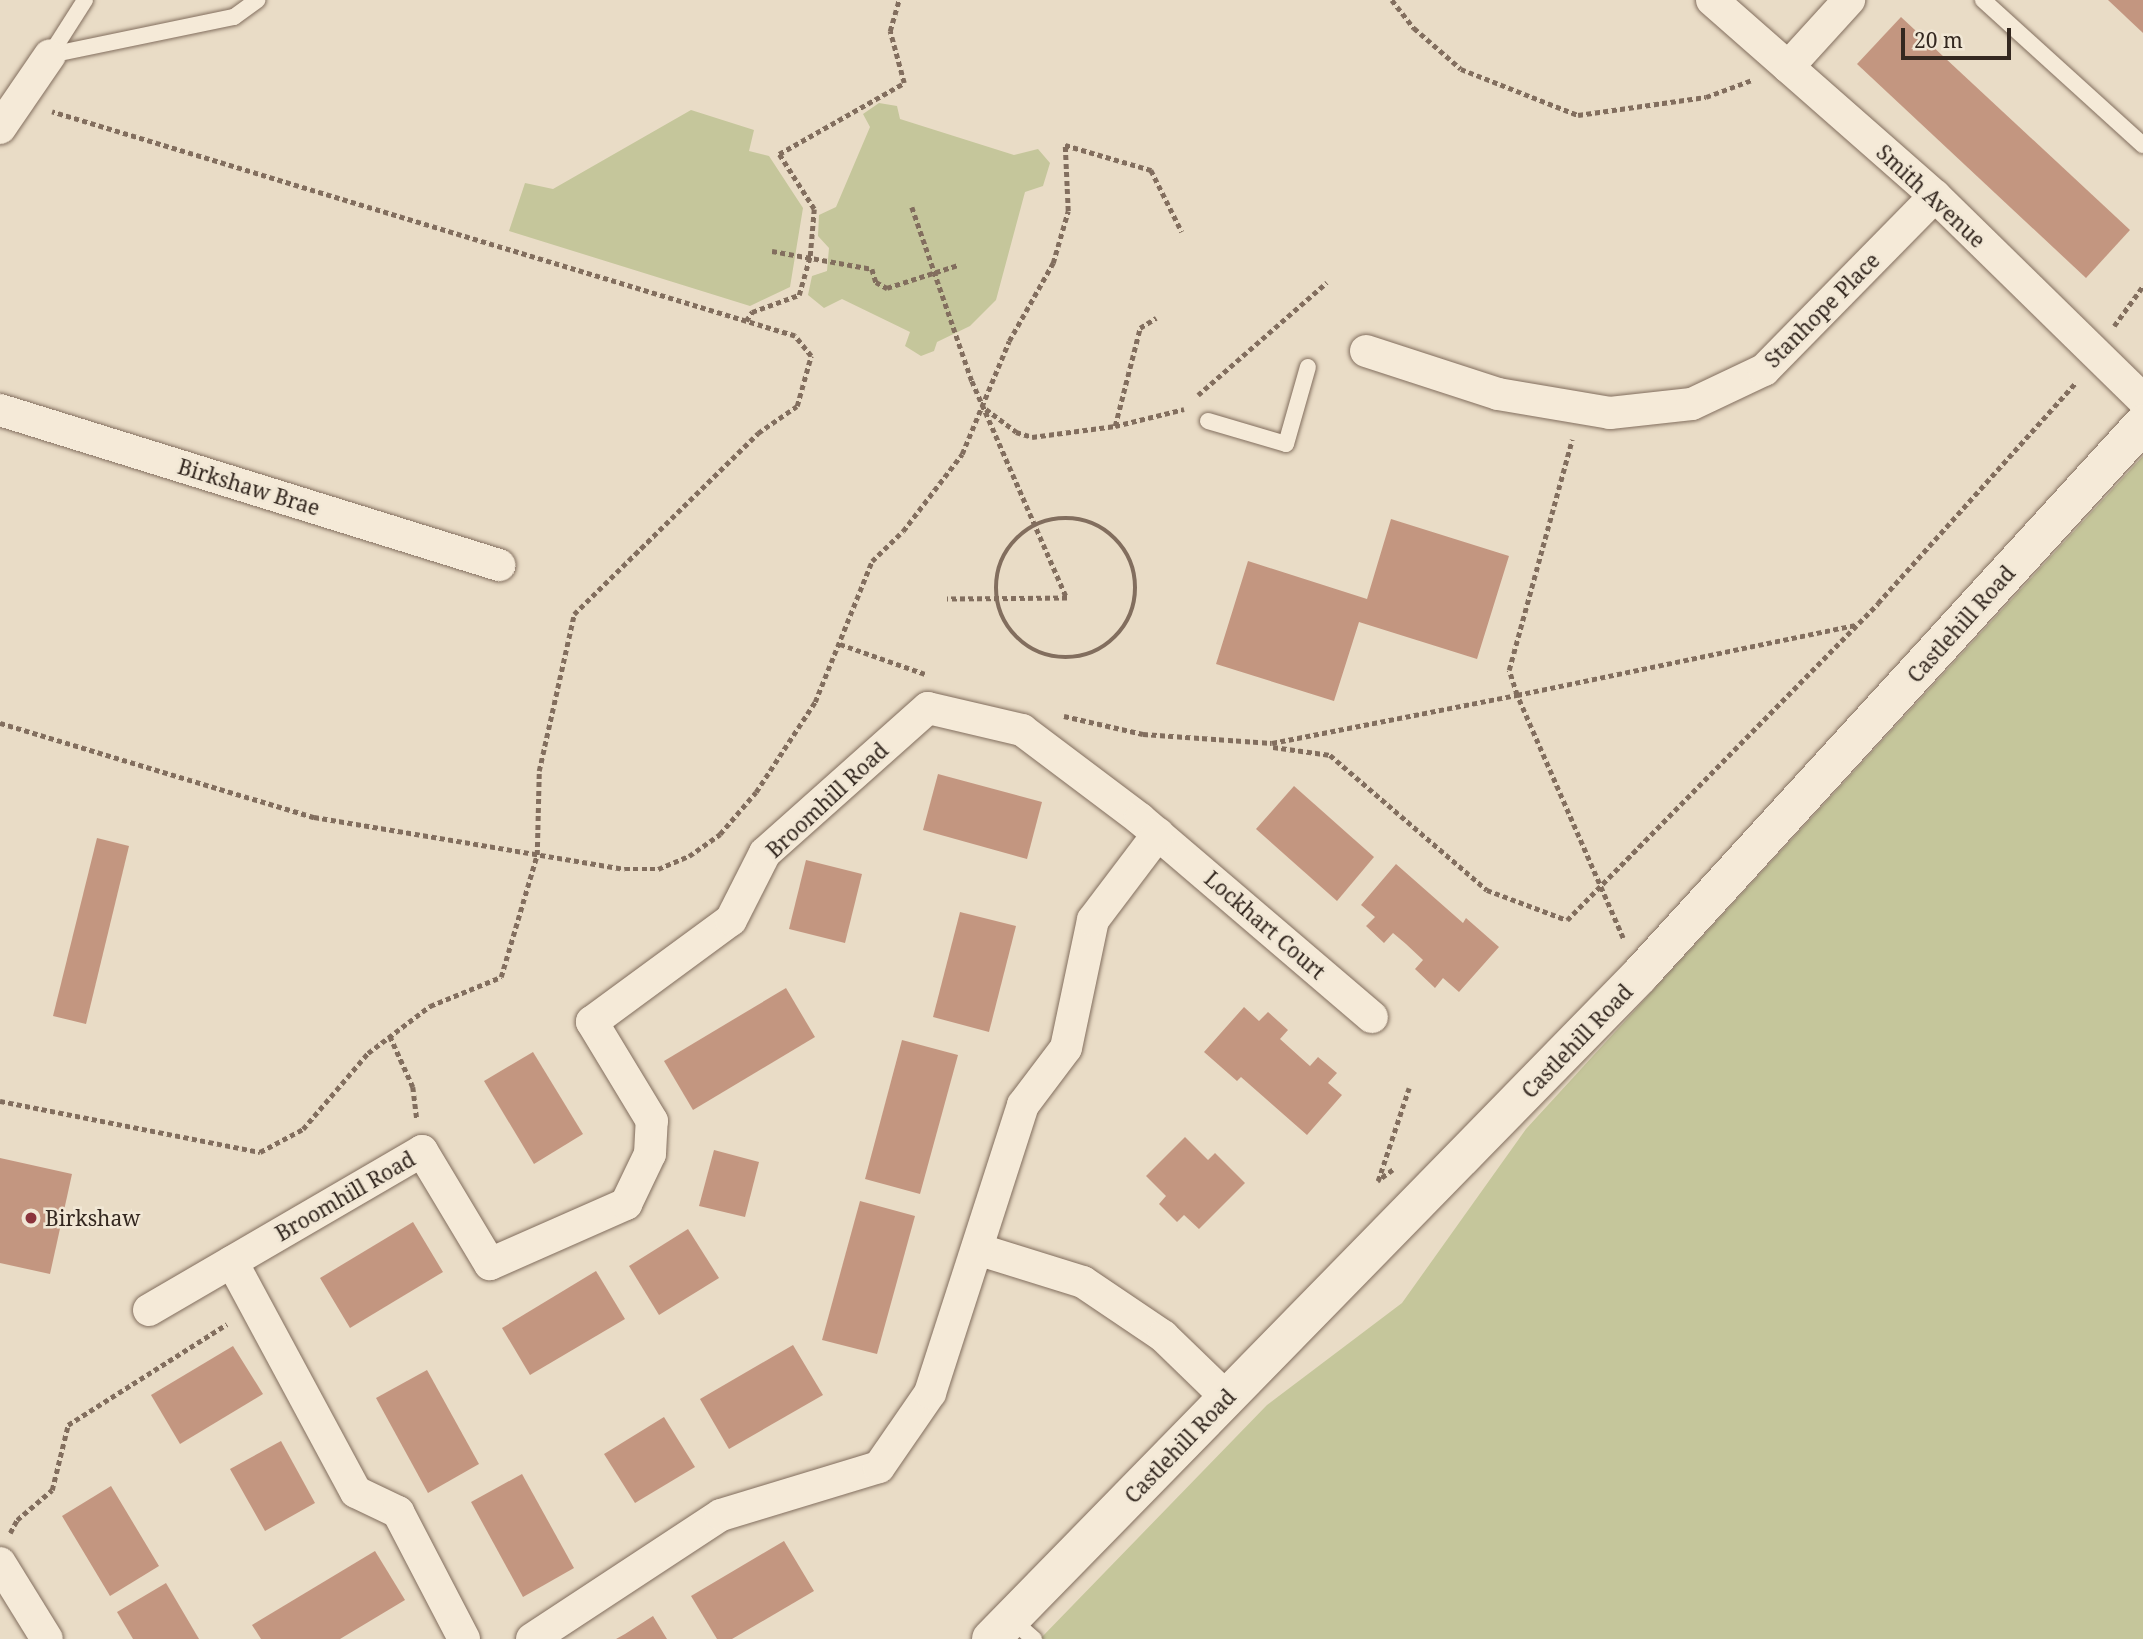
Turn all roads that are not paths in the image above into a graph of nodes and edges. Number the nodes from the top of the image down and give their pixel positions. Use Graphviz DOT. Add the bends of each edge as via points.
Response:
graph roads {
  1 [pos="85,0"];
  2 [pos="257,0"];
  3 [pos="1712,0"];
  4 [pos="1849,0"];
  5 [pos="1983,0"];
  6 [pos="50,55"];
  7 [pos="1788,67"];
  8 [pos="0,128"];
  9 [pos="2143,145"];
  10 [pos="1936,196"];
  11 [pos="1366,351"];
  12 [pos="1308,367"];
  13 [pos="2143,400"];
  14 [pos="0,410"];
  15 [pos="1208,421"];
  16 [pos="2143,424"];
  17 [pos="499,565"];
  18 [pos="1158,834"];
  19 [pos="1372,1017"];
  20 [pos="977,1249"];
  21 [pos="232,1262"];
  22 [pos="149,1310"];
  23 [pos="1227,1398"];
  24 [pos="3,1552"];
  25 [pos="1012,1633"];
  26 [pos="47,1639"];
  27 [pos="464,1639"];
  28 [pos="532,1639"];
  1 -- 6 [label="lane"];
  2 -- 6 [label="lane" via="234,16"];
  3 -- 7 [label="street, Smith Avenue"];
  4 -- 7 [label="street"];
  5 -- 9 [label="lane"];
  6 -- 8 [label="street"];
  7 -- 10 [label="street, Smith Avenue"];
  10 -- 11 [label="street, Stanhope Place" via="1765,370 1692,404 1610,413 1498,394"];
  10 -- 13 [label="street, Smith Avenue"];
  12 -- 15 [label="lane" via="1286,444"];
  14 -- 17 [label="street, Birkshaw Brae"];
  16 -- 23 [label="main road, Castlehill Road" via="1640,975"];
  18 -- 19 [label="street, Lockhart Court"];
  18 -- 20 [label="street" via="1093,920 1066,1048 1023,1105"];
  18 -- 21 [label="street, Broomhill Road" via="1022,730 928,708 765,853 731,920 592,1021 652,1121 650,1154 625,1205 490,1264 422,1151"];
  20 -- 23 [label="street" via="1083,1282 1163,1336"];
  20 -- 28 [label="street" via="930,1392 879,1467 721,1515"];
  21 -- 22 [label="street, Broomhill Road"];
  21 -- 27 [label="street" via="356,1492 398,1512"];
  23 -- 25 [label="main road, Castlehill Road"];
  24 -- 26 [label="street"];
}
